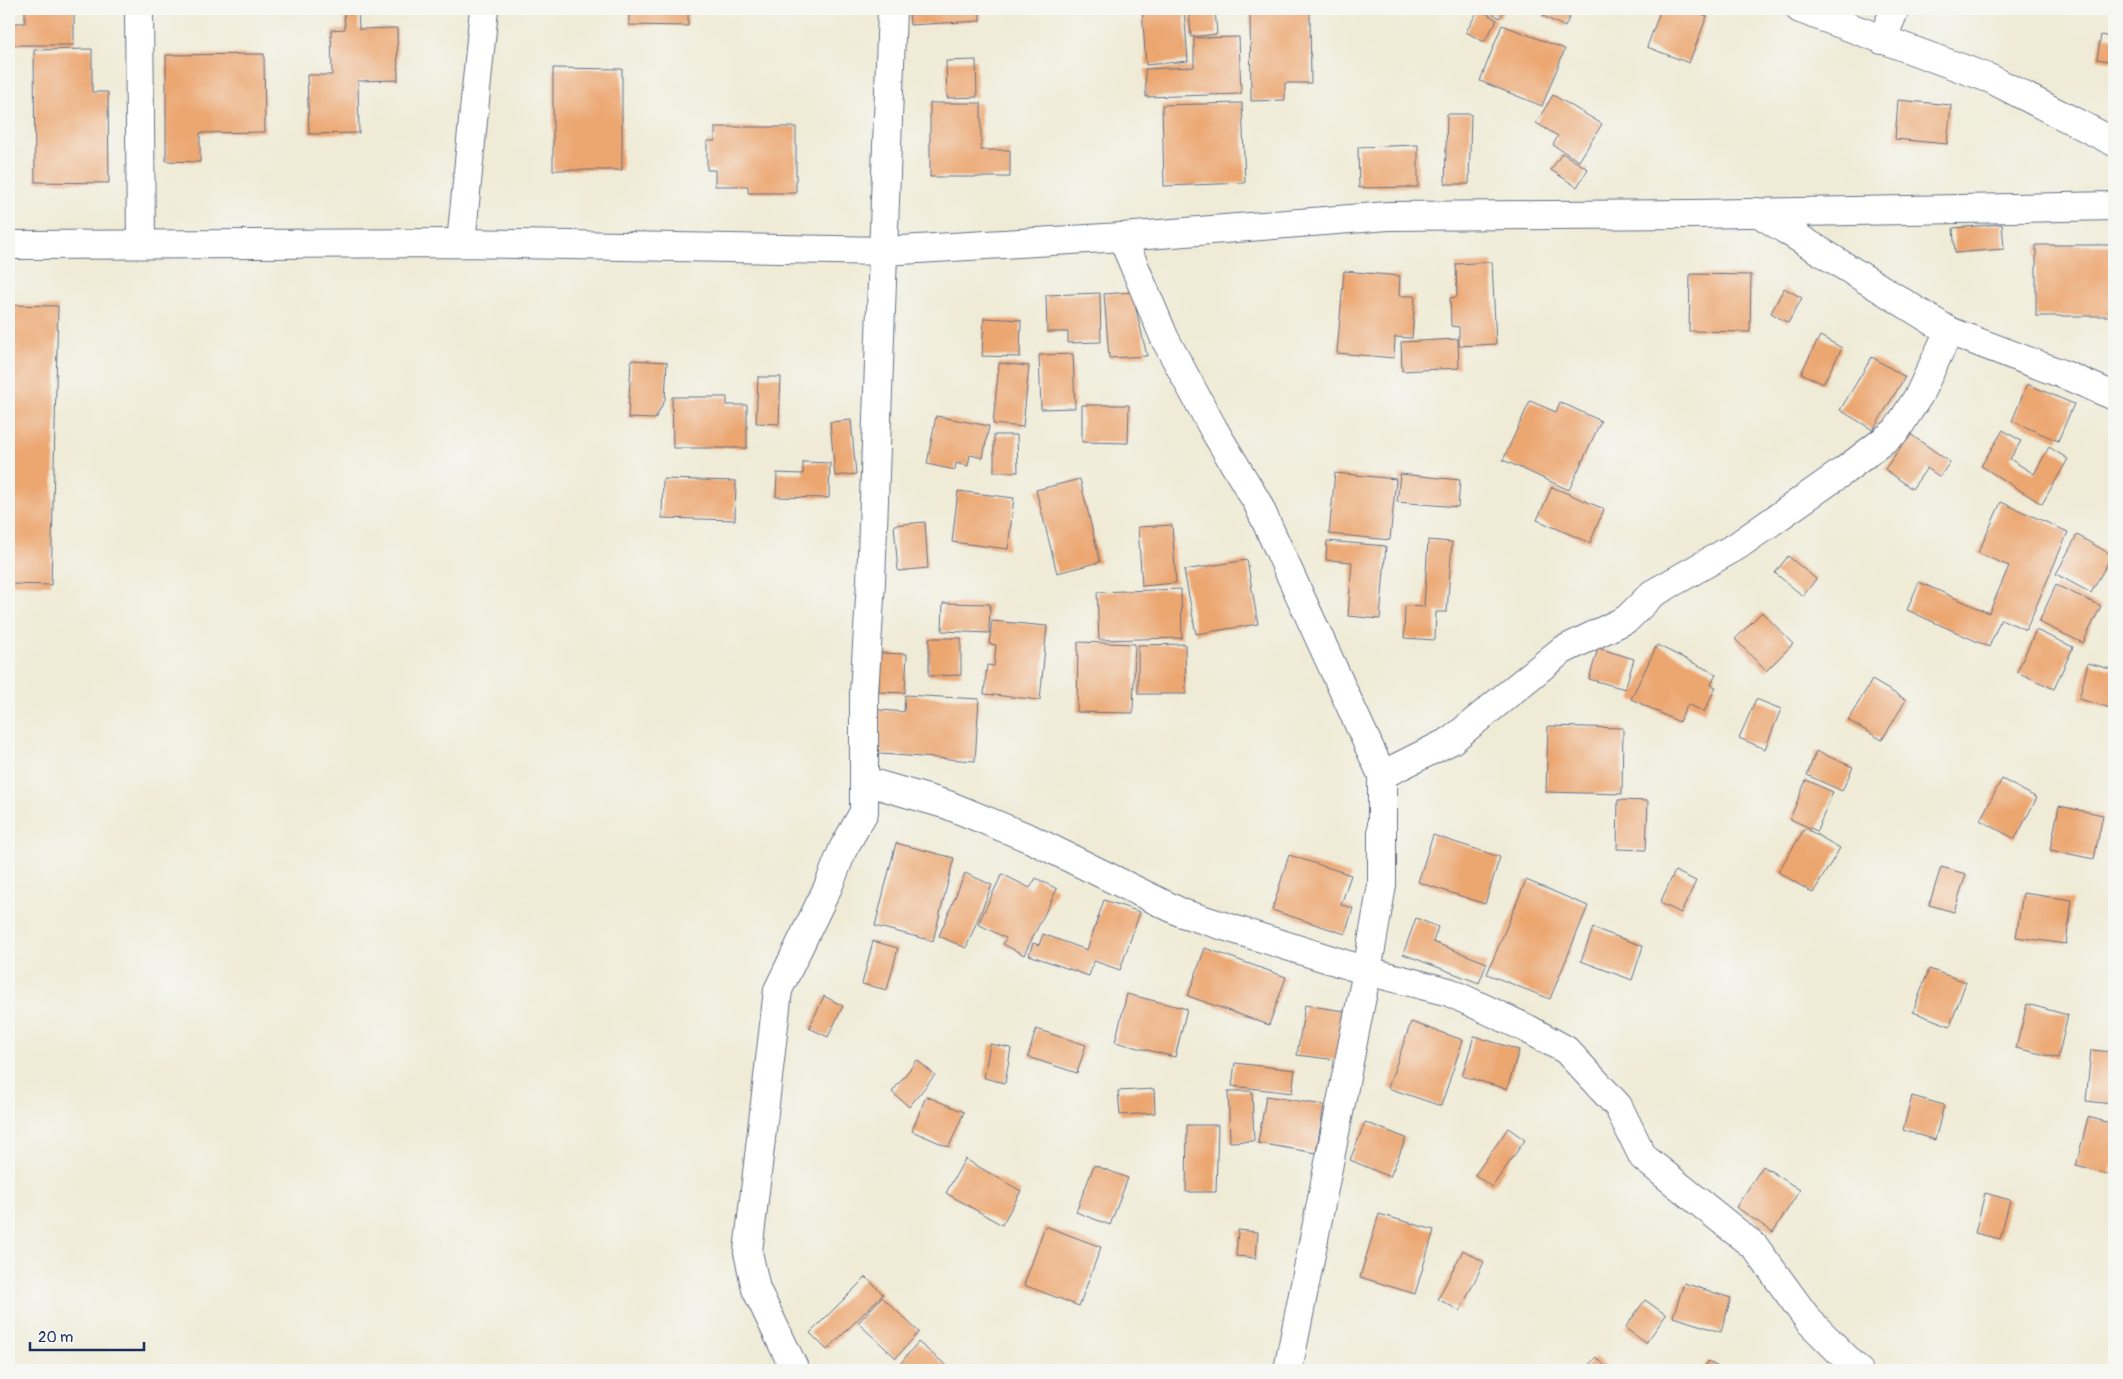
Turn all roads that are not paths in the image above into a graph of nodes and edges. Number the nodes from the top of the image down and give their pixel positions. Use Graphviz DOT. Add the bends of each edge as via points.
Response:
graph roads {
  1 [pos="139,9"];
  2 [pos="484,9"];
  3 [pos="892,9"];
  4 [pos="1800,9"];
  5 [pos="1895,9"];
  6 [pos="1882,40"];
  7 [pos="2114,142"];
  8 [pos="2114,206"];
  9 [pos="1757,212"];
  10 [pos="1122,237"];
  11 [pos="141,243"];
  12 [pos="460,243"];
  13 [pos="9,245"];
  14 [pos="884,251"];
  15 [pos="1949,331"];
  16 [pos="2114,396"];
  17 [pos="1382,775"];
  18 [pos="865,781"];
  19 [pos="1367,971"];
  20 [pos="795,1370"];
  21 [pos="1288,1370"];
  22 [pos="1858,1370"];
  1 -- 11 [label="street"];
  2 -- 12 [label="street"];
  3 -- 14 [label="street"];
  4 -- 6 [label="street"];
  5 -- 6 [label="street"];
  6 -- 7 [label="street" via="1991,79"];
  8 -- 9 [label="street"];
  9 -- 10 [label="street" via="1388,216"];
  9 -- 15 [label="street"];
  10 -- 14 [label="street"];
  10 -- 17 [label="street" via="1165,339 1257,502"];
  11 -- 12 [label="street"];
  11 -- 13 [label="street"];
  12 -- 14 [label="street"];
  14 -- 18 [label="street" via="864,693"];
  15 -- 16 [label="street"];
  15 -- 17 [label="street" via="1919,395 1896,431 1737,546 1652,594 1627,619 1561,651 1452,740"];
  17 -- 19 [label="street" via="1382,885"];
  18 -- 19 [label="street" via="948,805 1031,839 1182,914"];
  18 -- 20 [label="street" via="864,812 843,849 778,990 748,1252 756,1289"];
  19 -- 21 [label="street"];
  19 -- 22 [label="street" via="1449,992 1566,1050 1618,1106 1643,1157 1755,1247 1809,1321"];
}
